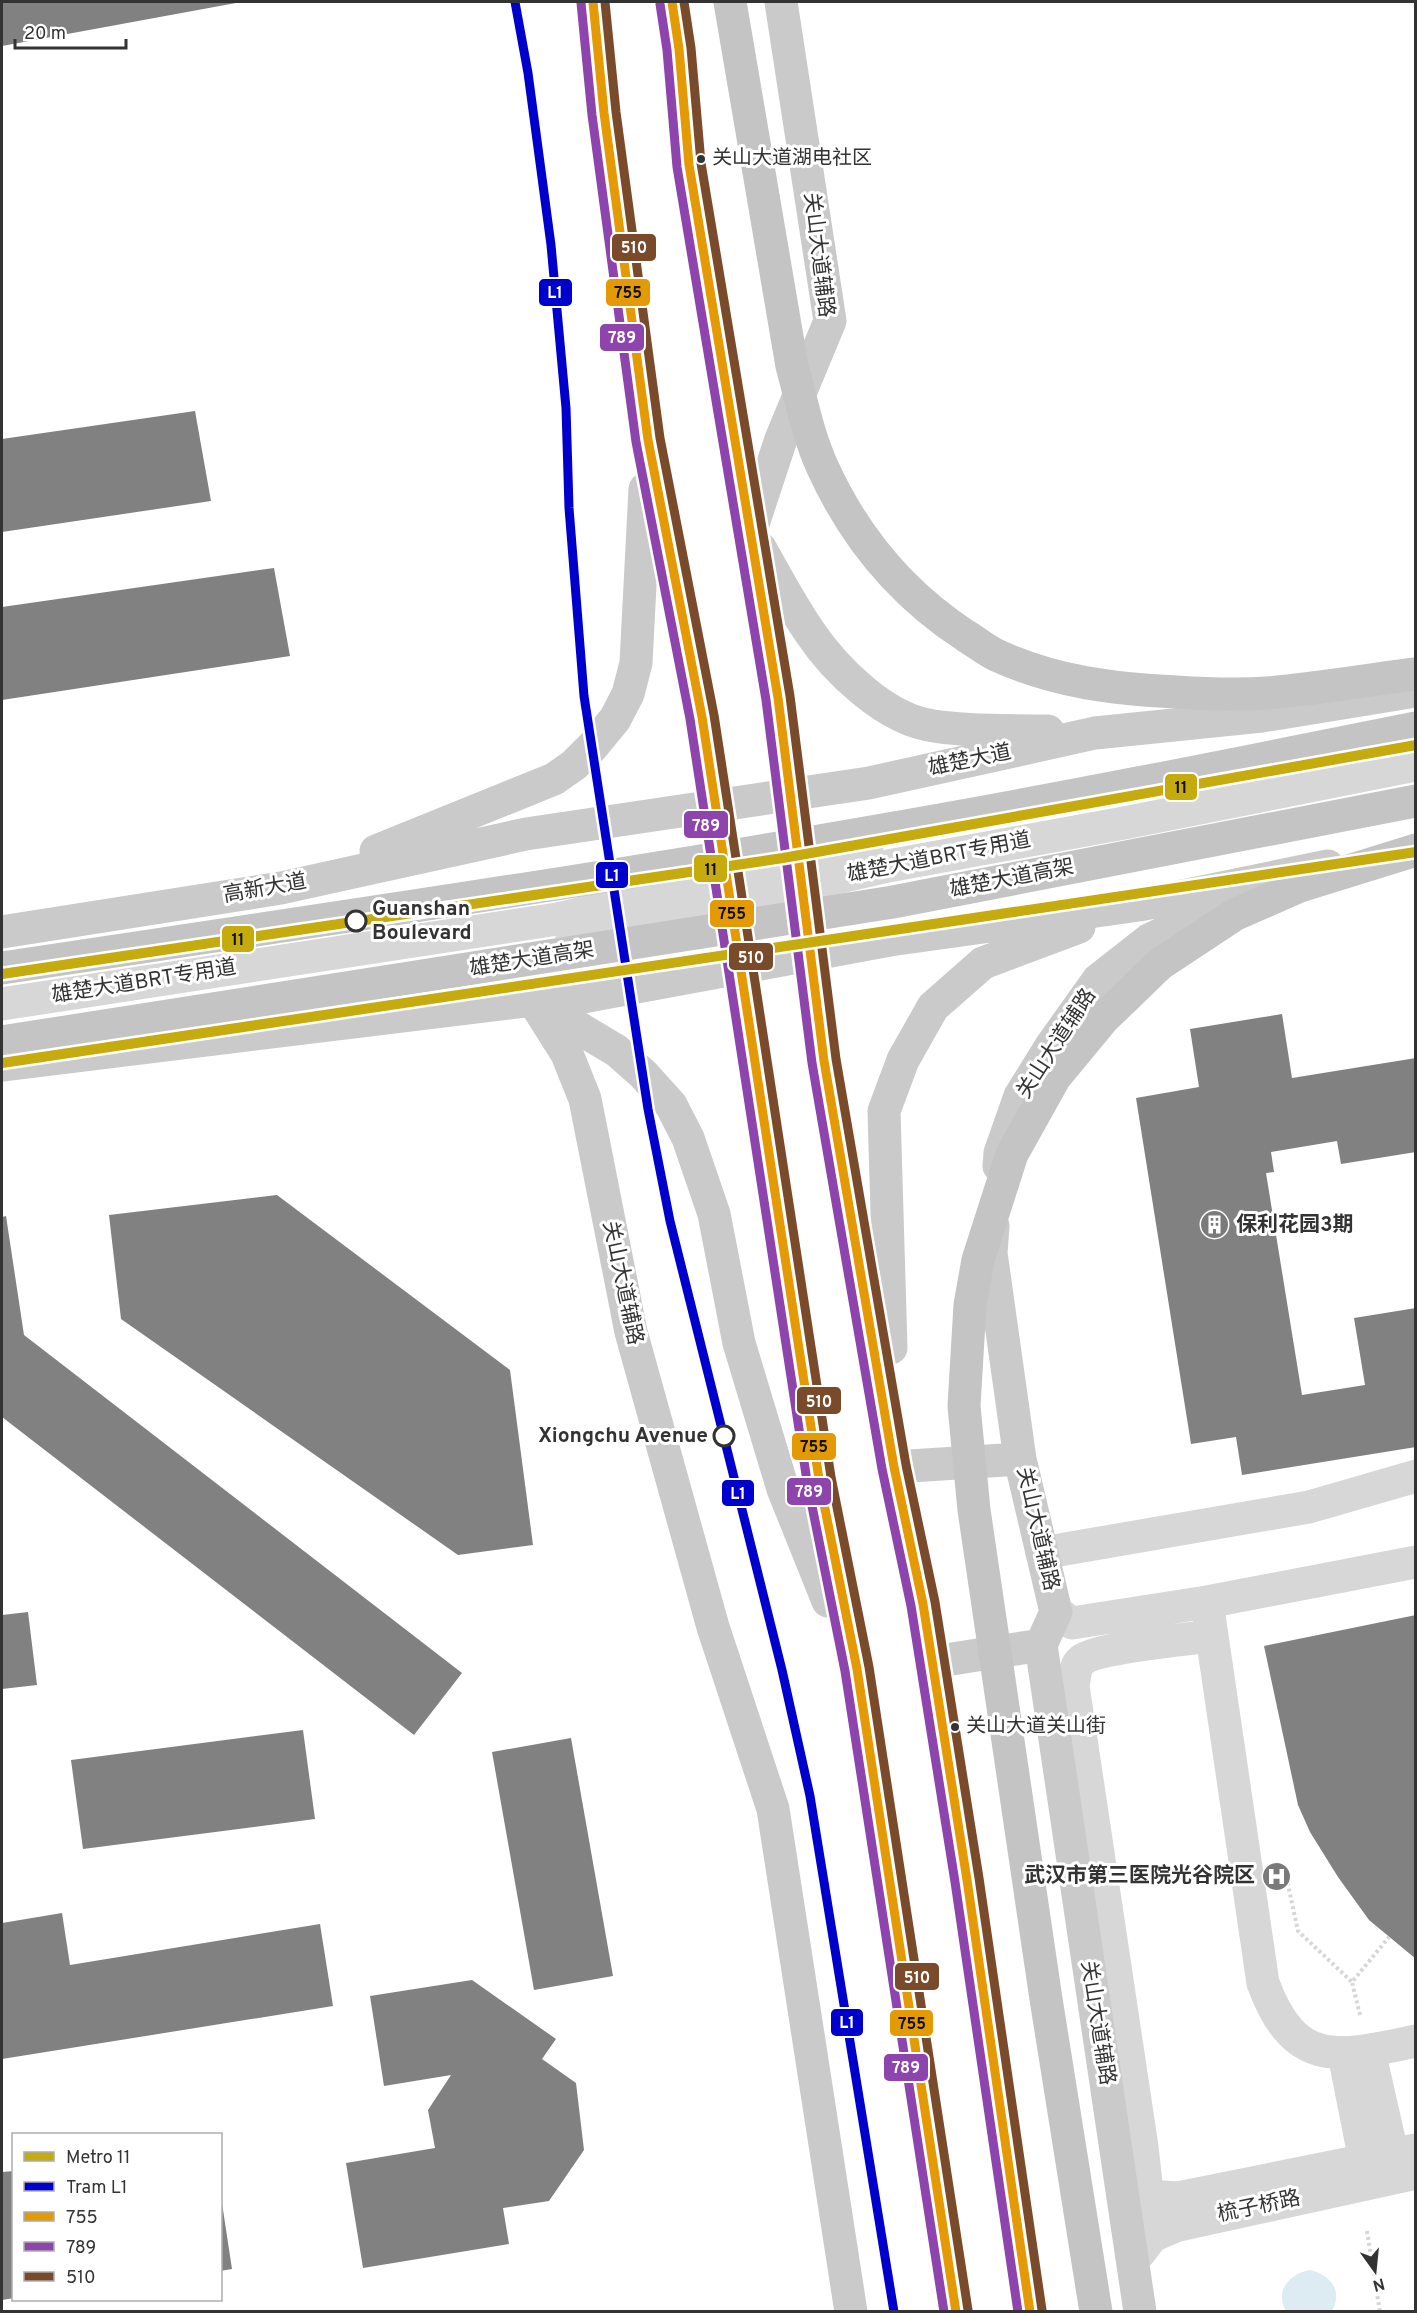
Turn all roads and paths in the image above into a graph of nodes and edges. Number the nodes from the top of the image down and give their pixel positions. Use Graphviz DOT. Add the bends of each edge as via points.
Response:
graph roads {
  1 [pos="593,2"];
  2 [pos="672,2"];
  3 [pos="730,2"];
  4 [pos="781,2"];
  5 [pos="648,440"];
  6 [pos="751,532"];
  7 [pos="1416,674"];
  8 [pos="1416,692"];
  9 [pos="1416,728"];
  10 [pos="1095,733"];
  11 [pos="1416,737"];
  12 [pos="1416,765"];
  13 [pos="790,795"];
  14 [pos="1416,801"];
  15 [pos="715,806"];
  16 [pos="526,834"];
  17 [pos="1416,849"];
  18 [pos="800,874"];
  19 [pos="1284,875"];
  20 [pos="281,888"];
  21 [pos="728,891"];
  22 [pos="1139,905"];
  23 [pos="2,932"];
  24 [pos="810,955"];
  25 [pos="2,968"];
  26 [pos="739,968"];
  27 [pos="533,1000"];
  28 [pos="2,1004"];
  29 [pos="2,1028"];
  30 [pos="2,1042"];
  31 [pos="2,1065"];
  32 [pos="1020,1459"];
  33 [pos="894,1467"];
  34 [pos="1416,1476"];
  35 [pos="1042,1553"];
  36 [pos="1416,1562"];
  37 [pos="1207,1602"];
  38 [pos="1056,1612"];
  39 [pos="1212,1636"];
  40 [pos="1041,1645"];
  41 [pos="933,1662"];
  42 [pos="856,1669"];
  43 [pos="1389,1937"];
  44 [pos="1416,2041"];
  45 [pos="1356,2052"];
  46 [pos="1116,2152"];
  47 [pos="1393,2166"];
  48 [pos="1148,2196"];
  49 [pos="1367,2231"];
  50 [pos="1152,2236"];
  51 [pos="1134,2280"];
  52 [pos="851,2312"];
  53 [pos="956,2312"];
  54 [pos="1030,2312"];
  55 [pos="1096,2312"];
  56 [pos="1140,2312"];
  57 [pos="1380,2312"];
  1 -- 5 [label="main road"];
  2 -- 6 [label="main road" via="680,49 689,165"];
  3 -- 7 [label="highway" via="792,366 807,422 821,464 844,508 873,553 907,591 995,655 1059,679 1119,689 1267,693"];
  4 -- 6 [label="main road, 关山大道辅路" via="830,321 781,439"];
  5 -- 15 [label="main road" via="702,717"];
  5 -- 20 [label="main road" via="636,663 628,694 609,726 574,765 554,779"];
  6 -- 10 [label="main road" via="809,631 832,661 878,703 909,720 933,726"];
  6 -- 13 [label="main road"];
  8 -- 10 [label="main road, 雄楚大道" via="1262,716"];
  9 -- 25 [label="highway" via="1118,788 876,831"];
  10 -- 13 [label="main road, 雄楚大道" via="869,783"];
  11 -- 18 [label="street, 雄楚大道BRT专用道" via="884,843"];
  12 -- 18 [label="street, 雄楚大道BRT专用道" via="888,866"];
  13 -- 15 [label="main road, 雄楚大道"];
  13 -- 18 [label="main road"];
  14 -- 30 [label="highway, 雄楚大道高架" via="893,902"];
  15 -- 16 [label="main road, 雄楚大道"];
  15 -- 21 [label="main road"];
  16 -- 20 [label="main road, 高新大道"];
  17 -- 19 [label="main road"];
  17 -- 55 [label="highway" via="1300,886 1234,915 1160,964 1103,1019 1055,1077 1012,1155 981,1249 970,1305 965,1418 974,1510"];
  18 -- 21 [label="street, 雄楚大道BRT专用道"];
  18 -- 24 [label="main road"];
  19 -- 22 [label="main road"];
  19 -- 32 [label="main road, 关山大道辅路" via="1149,940 1098,980 1020,1096 1000,1153 990,1253"];
  20 -- 23 [label="main road, 高新大道"];
  21 -- 26 [label="main road"];
  21 -- 28 [label="street, 雄楚大道BRT专用道"];
  21 -- 29 [label="street, 雄楚大道BRT专用道" via="561,942"];
  22 -- 24 [label="main road"];
  22 -- 33 [label="main road" via="983,963 933,1007 903,1060 884,1111"];
  24 -- 26 [label="main road"];
  24 -- 33 [label="main road" via="824,1061"];
  26 -- 27 [label="main road" via="572,999"];
  26 -- 42 [label="main road" via="819,1479"];
  27 -- 31 [label="main road"];
  27 -- 42 [label="main road" via="625,1058 671,1105 688,1138 714,1214 739,1342 783,1489"];
  27 -- 52 [label="main road, 关山大道辅路" via="567,1054 585,1099 630,1332 713,1627 772,1809"];
  32 -- 33 [label="main road"];
  32 -- 35 [label="main road, 关山大道辅路"];
  33 -- 41 [label="main road"];
  34 -- 35 [label="street" via="1309,1507"];
  35 -- 38 [label="main road, 关山大道辅路"];
  36 -- 37 [label="street"];
  37 -- 38 [label="street" via="1072,1623"];
  37 -- 39 [label="street"];
  38 -- 40 [label="main road, 关山大道辅路"];
  39 -- 45 [label="street" via="1263,1983 1272,2008 1305,2045 1326,2053"];
  39 -- 48 [label="street" via="1104,1651 1083,1658 1076,1666 1073,1686"];
  40 -- 41 [label="main road"];
  40 -- 46 [label="main road, 关山大道辅路"];
  41 -- 54 [label="main road"];
  42 -- 53 [label="main road"];
  43 -- 45 [label="path" via="1352,1982"];
  44 -- 45 [label="street"];
  45 -- 47 [label="street"];
  46 -- 48 [label="street" via="1130,2181"];
  46 -- 51 [label="main road, 关山大道辅路"];
  47 -- 48 [label="street" via="1178,2198"];
  47 -- 50 [label="street, 梳子桥路" via="1175,2226"];
  48 -- 50 [label="street"];
  49 -- 57 [label="path"];
  50 -- 51 [label="street" via="1140,2252"];
  51 -- 56 [label="main road, 关山大道辅路"];
}
